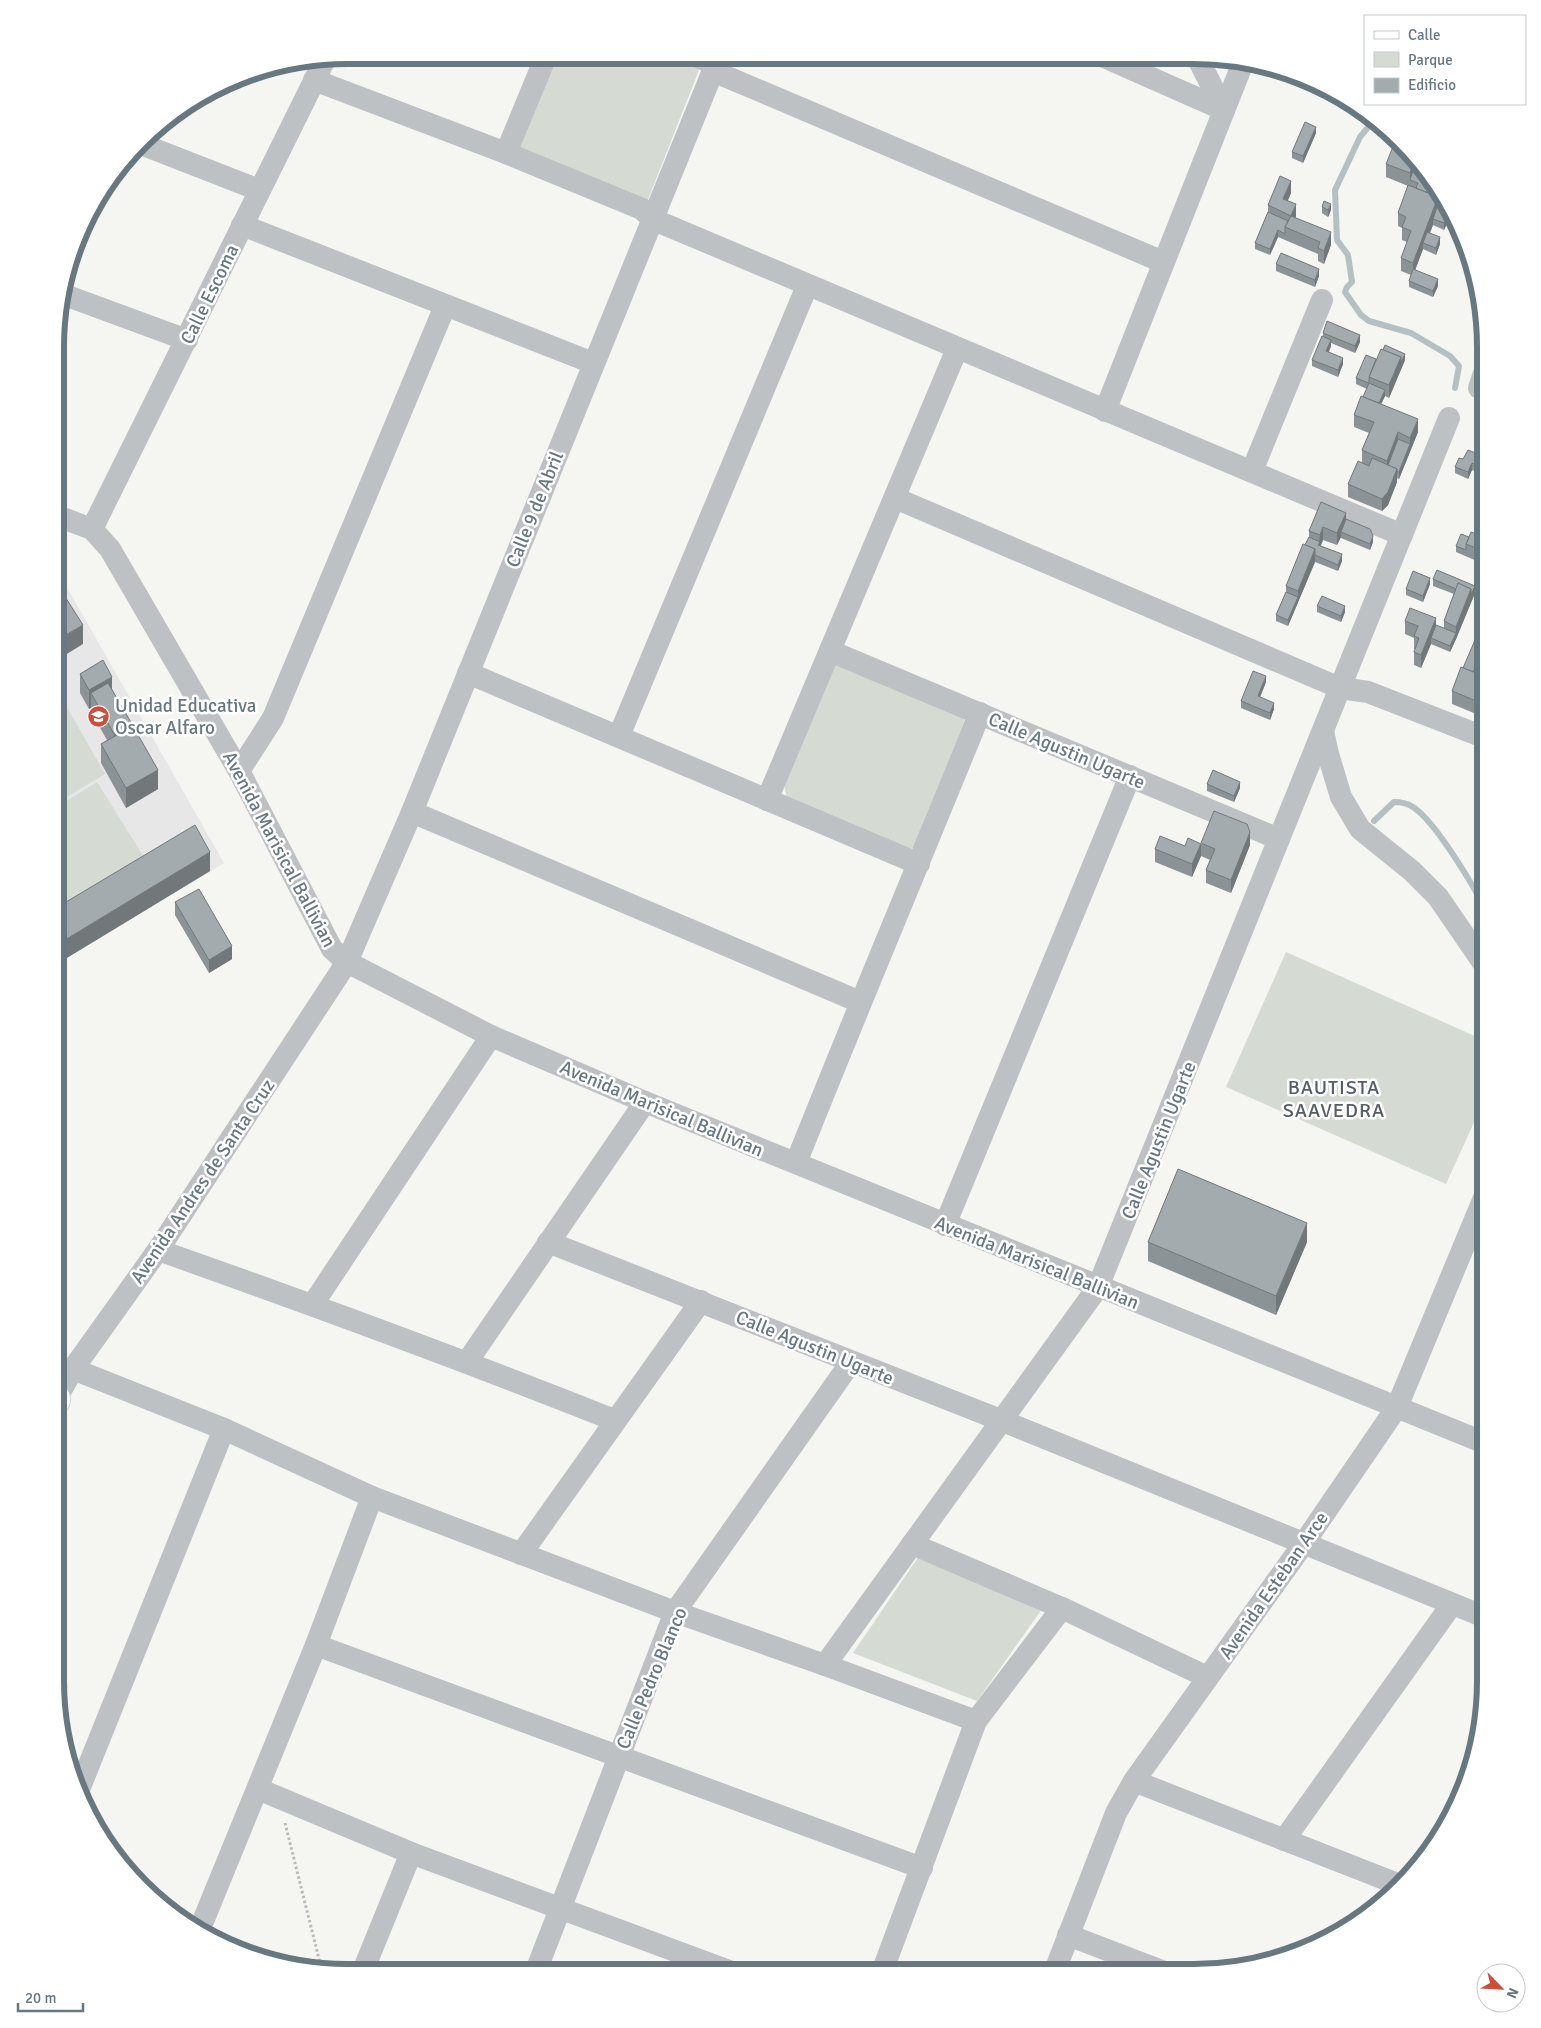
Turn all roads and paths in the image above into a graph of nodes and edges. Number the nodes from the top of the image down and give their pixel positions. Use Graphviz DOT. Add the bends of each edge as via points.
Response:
graph roads {
  1 [pos="543,64"];
  2 [pos="716,64"];
  3 [pos="1120,64"];
  4 [pos="1201,64"];
  5 [pos="322,65"];
  6 [pos="1241,68"];
  7 [pos="314,80"];
  8 [pos="1224,110"];
  9 [pos="147,147"];
  10 [pos="506,153"];
  11 [pos="259,190"];
  12 [pos="652,219"];
  13 [pos="242,225"];
  14 [pos="1163,262"];
  15 [pos="807,286"];
  16 [pos="68,296"];
  17 [pos="1322,300"];
  18 [pos="445,306"];
  19 [pos="187,340"];
  20 [pos="957,349"];
  21 [pos="593,363"];
  22 [pos="1105,411"];
  23 [pos="1449,418"];
  24 [pos="1252,471"];
  25 [pos="895,498"];
  26 [pos="64,519"];
  27 [pos="92,529"];
  28 [pos="1402,535"];
  29 [pos="830,651"];
  30 [pos="468,673"];
  31 [pos="1340,688"];
  32 [pos="980,713"];
  33 [pos="1323,731"];
  34 [pos="1477,734"];
  35 [pos="619,736"];
  36 [pos="239,771"];
  37 [pos="1130,776"];
  38 [pos="766,800"];
  39 [pos="412,812"];
  40 [pos="1280,839"];
  41 [pos="919,864"];
  42 [pos="1477,954"];
  43 [pos="347,962"];
  44 [pos="860,1002"];
  45 [pos="491,1036"];
  46 [pos="645,1102"];
  47 [pos="796,1163"];
  48 [pos="1477,1214"];
  49 [pos="944,1225"];
  50 [pos="548,1242"];
  51 [pos="158,1250"];
  52 [pos="1098,1287"];
  53 [pos="701,1301"];
  54 [pos="313,1304"];
  55 [pos="467,1362"];
  56 [pos="851,1362"];
  57 [pos="73,1369"];
  58 [pos="64,1385"];
  59 [pos="1396,1407"];
  60 [pos="614,1420"];
  61 [pos="1003,1421"];
  62 [pos="224,1429"];
  63 [pos="1477,1439"];
  64 [pos="372,1497"];
  65 [pos="1304,1543"];
  66 [pos="912,1544"];
  67 [pos="521,1554"];
  68 [pos="1452,1604"];
  69 [pos="1062,1608"];
  70 [pos="675,1612"];
  71 [pos="1477,1614"];
  72 [pos="316,1645"];
  73 [pos="826,1665"];
  74 [pos="1207,1677"];
  75 [pos="976,1721"];
  76 [pos="619,1755"];
  77 [pos="1134,1781"];
  78 [pos="82,1782"];
  79 [pos="268,1793"];
  80 [pos="1284,1840"];
  81 [pos="411,1853"];
  82 [pos="922,1868"];
  83 [pos="1393,1882"];
  84 [pos="561,1908"];
  85 [pos="202,1924"];
  86 [pos="1068,1935"];
  87 [pos="320,1963"];
  88 [pos="366,1964"];
  89 [pos="539,1964"];
  90 [pos="699,1964"];
  91 [pos="885,1964"];
  92 [pos="1057,1964"];
  93 [pos="1144,1964"];
  1 -- 10 [label="street"];
  2 -- 12 [label="street, Calle 9 de Abril"];
  2 -- 14 [label="street"];
  3 -- 8 [label="street"];
  4 -- 8 [label="street"];
  5 -- 7 [label="street, Calle Escoma"];
  6 -- 8 [label="street"];
  7 -- 10 [label="street"];
  7 -- 11 [label="street, Calle Escoma"];
  8 -- 14 [label="street"];
  9 -- 11 [label="street"];
  10 -- 12 [label="street" via="642,209"];
  11 -- 13 [label="street, Calle Escoma"];
  12 -- 15 [label="street"];
  12 -- 21 [label="street, Calle 9 de Abril"];
  13 -- 18 [label="street"];
  13 -- 19 [label="street, Calle Escoma"];
  14 -- 22 [label="street"];
  15 -- 20 [label="street"];
  15 -- 35 [label="street"];
  16 -- 19 [label="street"];
  17 -- 24 [label="street"];
  18 -- 21 [label="street"];
  18 -- 36 [label="street" via="273,718"];
  19 -- 27 [label="street, Calle Escoma"];
  20 -- 22 [label="street"];
  20 -- 25 [label="street"];
  21 -- 30 [label="street, Calle 9 de Abril"];
  22 -- 24 [label="street"];
  23 -- 28 [label="street"];
  24 -- 28 [label="street"];
  25 -- 29 [label="street"];
  25 -- 31 [label="street"];
  26 -- 27 [label="street, Avenida Marisical Ballivian"];
  27 -- 36 [label="street, Avenida Marisical Ballivian" via="110,549"];
  28 -- 31 [label="street"];
  29 -- 32 [label="street, Calle Agustin Ugarte"];
  29 -- 38 [label="street"];
  30 -- 35 [label="street"];
  30 -- 39 [label="street, Calle 9 de Abril"];
  31 -- 33 [label="street"];
  31 -- 34 [label="street" via="1368,692"];
  32 -- 37 [label="street, Calle Agustin Ugarte"];
  32 -- 41 [label="street"];
  33 -- 40 [label="street"];
  33 -- 42 [label="street" via="1341,797 1360,829 1412,871 1438,897"];
  35 -- 38 [label="street"];
  36 -- 43 [label="street, Avenida Marisical Ballivian" via="332,950"];
  37 -- 40 [label="street, Calle Agustin Ugarte"];
  37 -- 49 [label="street"];
  38 -- 41 [label="street"];
  39 -- 43 [label="street, Calle 9 de Abril"];
  39 -- 44 [label="street"];
  40 -- 52 [label="street, Calle Agustin Ugarte"];
  41 -- 44 [label="street"];
  43 -- 45 [label="street, Avenida Marisical Ballivian"];
  43 -- 51 [label="street, Avenida Andres de Santa Cruz"];
  44 -- 47 [label="street"];
  45 -- 46 [label="street, Avenida Marisical Ballivian"];
  45 -- 54 [label="street"];
  46 -- 47 [label="street, Avenida Marisical Ballivian"];
  46 -- 50 [label="street"];
  47 -- 49 [label="street, Avenida Marisical Ballivian"];
  48 -- 59 [label="street, Avenida Esteban Arce"];
  49 -- 52 [label="street, Avenida Marisical Ballivian"];
  50 -- 53 [label="street, Calle Agustin Ugarte"];
  50 -- 55 [label="street"];
  51 -- 54 [label="street"];
  51 -- 57 [label="street, Avenida Andres de Santa Cruz"];
  52 -- 59 [label="street, Avenida Marisical Ballivian"];
  52 -- 61 [label="street, Calle Agustin Ugarte"];
  53 -- 56 [label="street, Calle Agustin Ugarte"];
  53 -- 60 [label="street"];
  54 -- 55 [label="street"];
  55 -- 60 [label="street"];
  56 -- 61 [label="street, Calle Agustin Ugarte"];
  56 -- 70 [label="street, Calle Pedro Blanco"];
  57 -- 58 [label="street, Avenida Andres de Santa Cruz"];
  57 -- 62 [label="street"];
  59 -- 63 [label="street, Avenida Marisical Ballivian"];
  59 -- 65 [label="street, Avenida Esteban Arce"];
  60 -- 67 [label="street"];
  61 -- 65 [label="street"];
  61 -- 66 [label="street"];
  62 -- 64 [label="street"];
  62 -- 78 [label="street"];
  64 -- 67 [label="street"];
  64 -- 72 [label="street"];
  65 -- 68 [label="street"];
  65 -- 74 [label="street, Avenida Esteban Arce"];
  66 -- 69 [label="street"];
  66 -- 73 [label="street"];
  67 -- 70 [label="street"];
  68 -- 71 [label="street"];
  68 -- 80 [label="street"];
  69 -- 74 [label="street"];
  69 -- 75 [label="street"];
  70 -- 73 [label="street"];
  70 -- 76 [label="street, Calle Pedro Blanco"];
  72 -- 76 [label="street"];
  72 -- 79 [label="street"];
  73 -- 75 [label="street"];
  74 -- 77 [label="street, Avenida Esteban Arce"];
  75 -- 82 [label="street"];
  76 -- 82 [label="street"];
  76 -- 84 [label="street, Calle Pedro Blanco"];
  77 -- 80 [label="street"];
  77 -- 86 [label="street, Avenida Esteban Arce" via="1116,1813"];
  79 -- 81 [label="street"];
  79 -- 85 [label="street"];
  79 -- 87 [label="path"];
  80 -- 83 [label="street"];
  81 -- 84 [label="street"];
  81 -- 88 [label="street"];
  82 -- 91 [label="street"];
  84 -- 89 [label="street, Calle Pedro Blanco"];
  84 -- 90 [label="street"];
  86 -- 92 [label="street, Avenida Esteban Arce"];
  86 -- 93 [label="street"];
}
